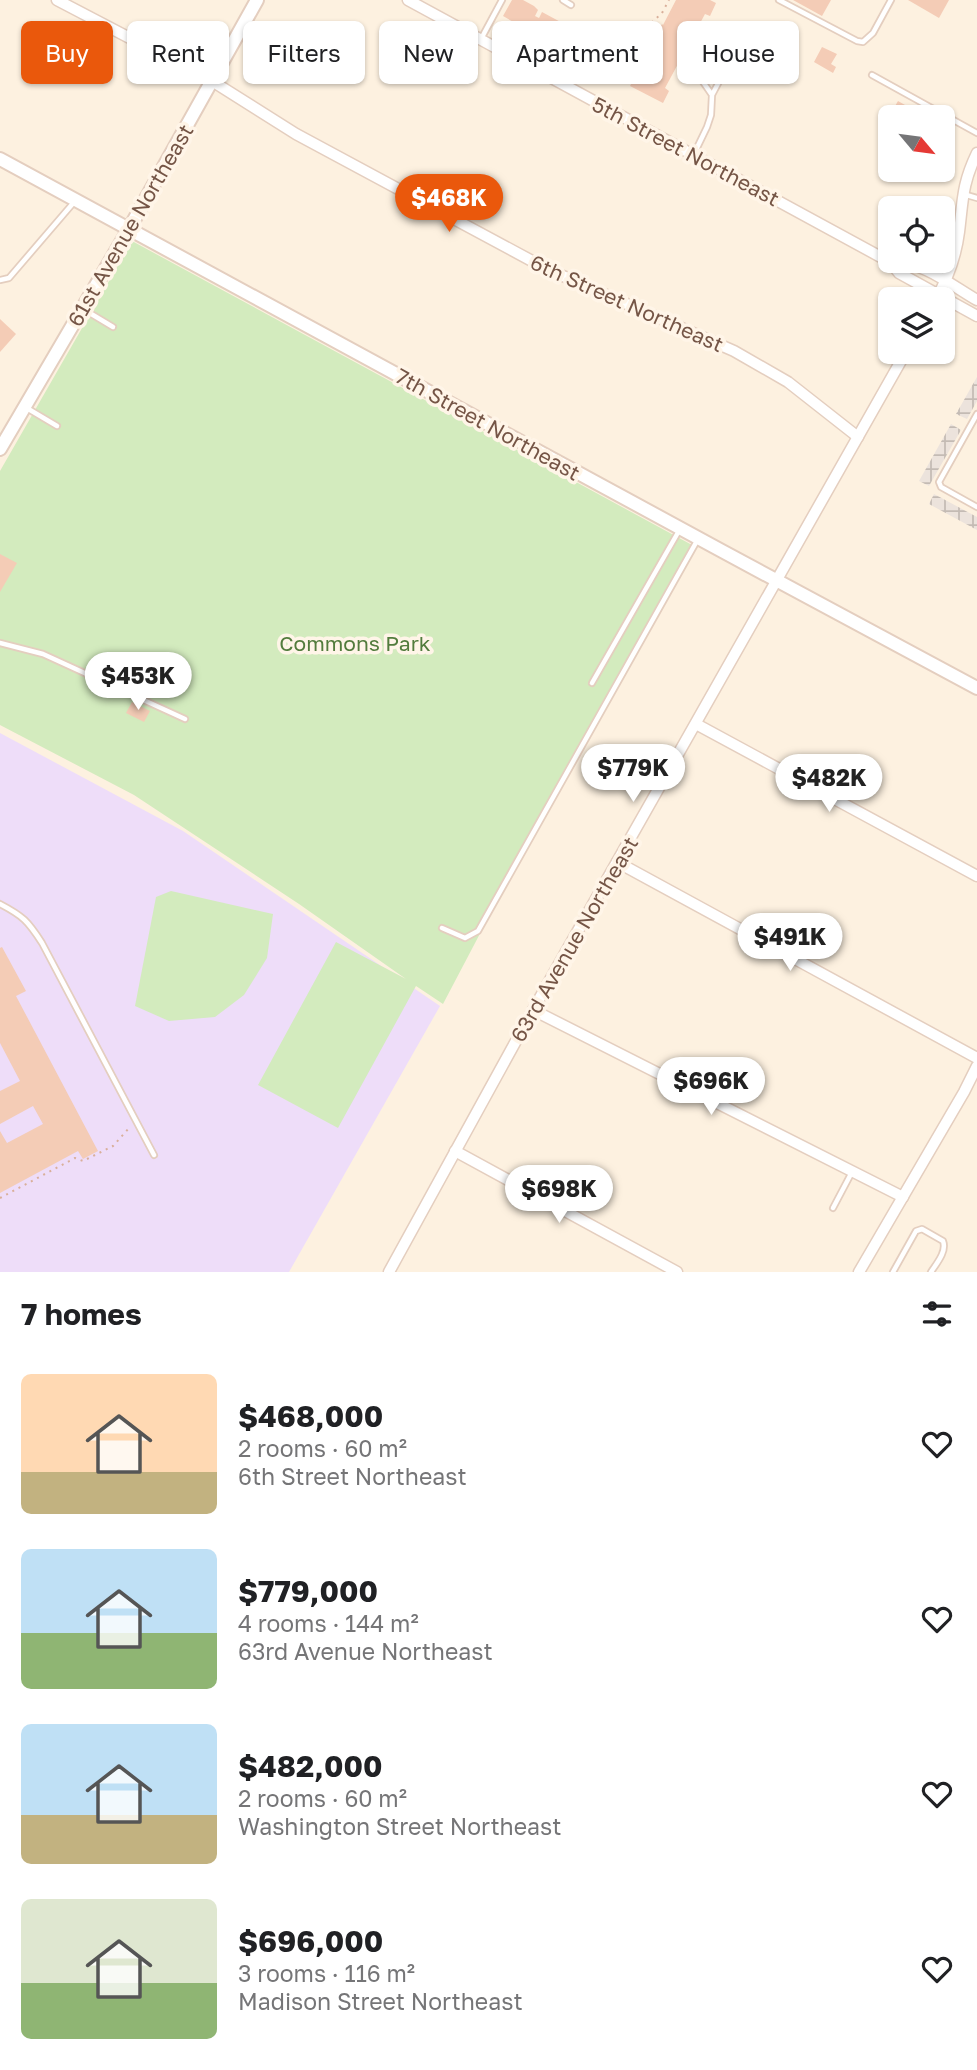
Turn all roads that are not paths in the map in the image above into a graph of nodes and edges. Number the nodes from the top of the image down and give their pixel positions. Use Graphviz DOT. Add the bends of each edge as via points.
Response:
graph roads {
  1 [pos="57,0"];
  2 [pos="257,0"];
  3 [pos="408,0"];
  4 [pos="502,0"];
  5 [pos="563,0"];
  6 [pos="779,0"];
  7 [pos="891,0"];
  8 [pos="571,5"];
  9 [pos="127,37"];
  10 [pos="481,40"];
  11 [pos="229,50"];
  12 [pos="872,75"];
  13 [pos="210,84"];
  14 [pos="217,84"];
  15 [pos="712,95"];
  16 [pos="977,133"];
  17 [pos="977,153"];
  18 [pos="693,155"];
  19 [pos="0,159"];
  20 [pos="962,194"];
  21 [pos="977,198"];
  22 [pos="76,200"];
  23 [pos="129,229"];
  24 [pos="878,255"];
  25 [pos="901,273"];
  26 [pos="930,273"];
  27 [pos="0,279"];
  28 [pos="946,281"];
  29 [pos="922,287"];
  30 [pos="943,287"];
  31 [pos="977,300"];
  32 [pos="955,306"];
  33 [pos="82,309"];
  34 [pos="977,316"];
  35 [pos="113,327"];
  36 [pos="899,364"];
  37 [pos="25,407"];
  38 [pos="977,414"];
  39 [pos="57,426"];
  40 [pos="858,437"];
  41 [pos="0,449"];
  42 [pos="977,507"];
  43 [pos="681,528"];
  44 [pos="699,538"];
  45 [pos="777,582"];
  46 [pos="0,643"];
  47 [pos="592,683"];
  48 [pos="977,688"];
  49 [pos="185,719"];
  50 [pos="696,724"];
  51 [pos="617,862"];
  52 [pos="977,876"];
  53 [pos="0,904"];
  54 [pos="442,929"];
  55 [pos="533,1010"];
  56 [pos="977,1058"];
  57 [pos="977,1066"];
  58 [pos="455,1151"];
  59 [pos="154,1155"];
  60 [pos="852,1172"];
  61 [pos="902,1197"];
  62 [pos="833,1208"];
  63 [pos="389,1272"];
  64 [pos="677,1272"];
  65 [pos="859,1272"];
  66 [pos="893,1272"];
  67 [pos="931,1272"];
  1 -- 9 [label="street, 6th Street Northeast"];
  2 -- 11 [label="street, 61st Avenue Northeast"];
  3 -- 10 [label="street, 5th Street Northeast"];
  4 -- 10 [label="lane"];
  5 -- 8 [label="lane"];
  6 -- 7 [label="lane" via="863,42"];
  10 -- 18 [label="street, 5th Street Northeast"];
  12 -- 16 [label="lane"];
  13 -- 23 [label="street, 61st Avenue Northeast"];
  14 -- 40 [label="street, 6th Street Northeast" via="296,134 547,269 761,366"];
  15 -- 15 [label="lane" via="701,79 702,67 706,58 719,50 733,55"];
  15 -- 18 [label="lane" via="708,127"];
  17 -- 20 [label="street"];
  18 -- 24 [label="street, 5th Street Northeast"];
  19 -- 22 [label="street, 7th Street Northeast"];
  20 -- 21 [label="lane"];
  20 -- 28 [label="street" via="955,253"];
  22 -- 23 [label="street, 7th Street Northeast"];
  22 -- 27 [label="lane" via="9,278"];
  23 -- 33 [label="street, 61st Avenue Northeast"];
  23 -- 43 [label="street, 7th Street Northeast"];
  25 -- 29 [label="street, 5th Street Northeast"];
  26 -- 28 [label="street, 5th Street Northeast"];
  28 -- 30 [label="street"];
  28 -- 31 [label="street, 5th Street Northeast"];
  32 -- 34 [label="street, 5th Street Northeast"];
  33 -- 35 [label="lane"];
  33 -- 37 [label="street, 61st Avenue Northeast"];
  36 -- 40 [label="street, 63rd Avenue Northeast"];
  37 -- 39 [label="lane"];
  37 -- 41 [label="street, 61st Avenue Northeast"];
  38 -- 42 [label="lane" via="939,482"];
  40 -- 45 [label="street, 63rd Avenue Northeast"];
  43 -- 44 [label="street, 7th Street Northeast"];
  43 -- 47 [label="lane"];
  44 -- 45 [label="street, 7th Street Northeast"];
  44 -- 54 [label="lane" via="478,931 465,938"];
  45 -- 48 [label="street, 7th Street Northeast"];
  45 -- 50 [label="street, 63rd Avenue Northeast"];
  46 -- 49 [label="lane" via="43,654"];
  50 -- 51 [label="street, 63rd Avenue Northeast"];
  50 -- 52 [label="street"];
  51 -- 55 [label="street, 63rd Avenue Northeast"];
  51 -- 56 [label="street"];
  53 -- 59 [label="lane" via="21,915 42,943"];
  55 -- 58 [label="street, 63rd Avenue Northeast"];
  55 -- 60 [label="street"];
  57 -- 61 [label="street"];
  58 -- 63 [label="street, 63rd Avenue Northeast"];
  58 -- 64 [label="street"];
  60 -- 61 [label="street"];
  60 -- 62 [label="lane"];
  61 -- 65 [label="street"];
  66 -- 67 [label="lane" via="916,1231 922,1229 944,1244"];
}
